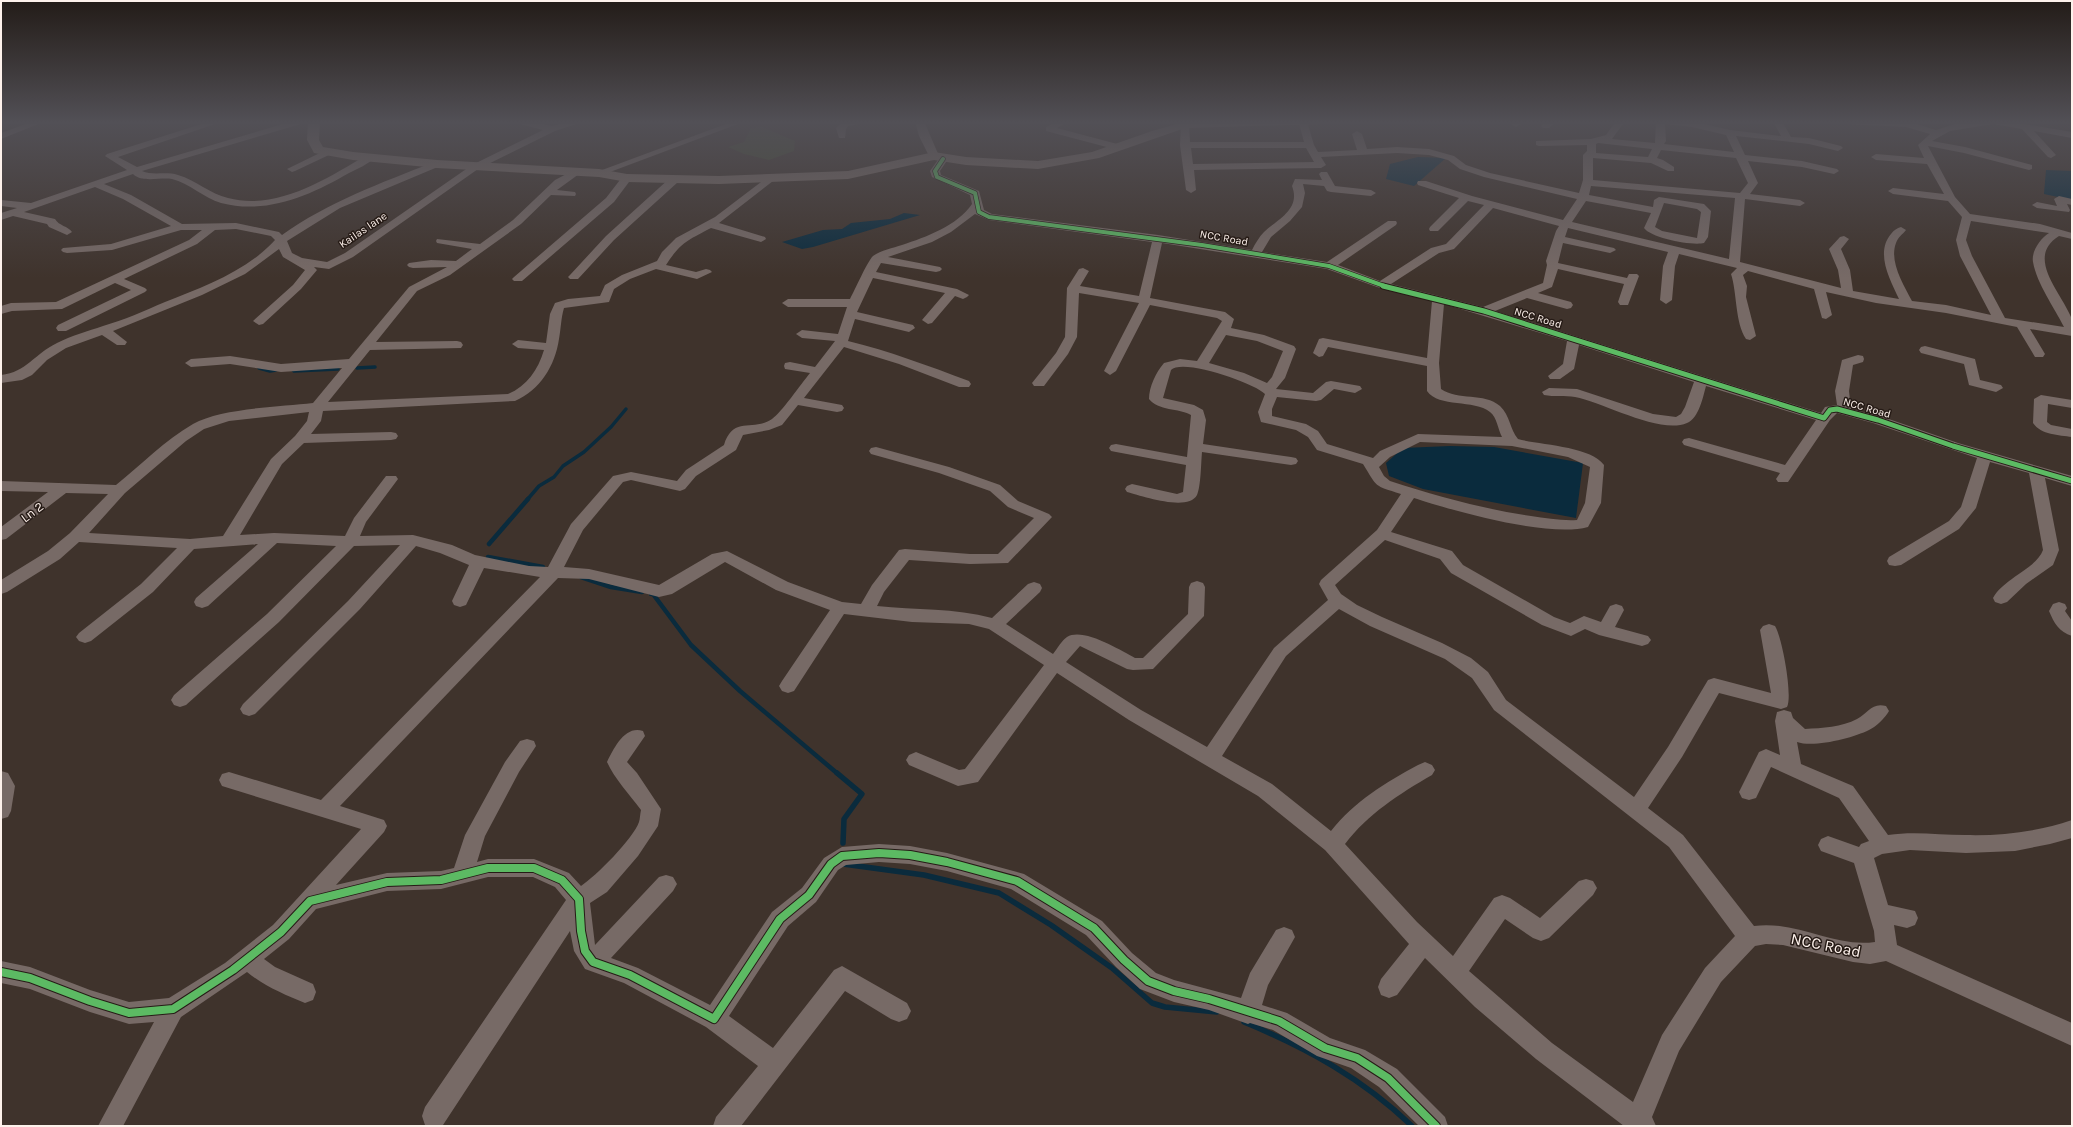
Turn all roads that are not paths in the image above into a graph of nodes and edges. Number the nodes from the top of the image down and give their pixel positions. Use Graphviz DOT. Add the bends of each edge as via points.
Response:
graph roads {
  1 [pos="128,174"];
  2 [pos="138,174"];
  3 [pos="341,174"];
  4 [pos="413,174"];
  5 [pos="466,174"];
  6 [pos="573,174"];
  7 [pos="603,174"];
  8 [pos="853,174"];
  9 [pos="936,174"];
  10 [pos="1190,174"];
  11 [pos="1324,174"];
  12 [pos="1473,174"];
  13 [pos="1589,174"];
  14 [pos="1748,174"];
  15 [pos="1822,174"];
  16 [pos="1936,174"];
  17 [pos="1836,175"];
  18 [pos="627,178"];
  19 [pos="769,179"];
  20 [pos="674,180"];
  21 [pos="1588,182"];
  22 [pos="94,183"];
  23 [pos="1327,183"];
  24 [pos="1422,183"];
  25 [pos="1191,190"];
  26 [pos="1892,191"];
  27 [pos="550,192"];
  28 [pos="1371,193"];
  29 [pos="571,194"];
  30 [pos="1744,196"];
  31 [pos="1583,197"];
  32 [pos="1468,198"];
  33 [pos="1951,198"];
  34 [pos="2072,202"];
  35 [pos="1,203"];
  36 [pos="1492,203"];
  37 [pos="1800,203"];
  38 [pos="2037,205"];
  39 [pos="32,207"];
  40 [pos="980,209"];
  41 [pos="1657,211"];
  42 [pos="14,213"];
  43 [pos="1,217"];
  44 [pos="1967,217"];
  45 [pos="1392,223"];
  46 [pos="709,224"];
  47 [pos="1565,224"];
  48 [pos="213,226"];
  49 [pos="180,227"];
  50 [pos="1434,229"];
  51 [pos="1901,230"];
  52 [pos="68,232"];
  53 [pos="2058,232"];
  54 [pos="2072,236"];
  55 [pos="1158,238"];
  56 [pos="1559,238"];
  57 [pos="761,239"];
  58 [pos="1844,239"];
  59 [pos="281,240"];
  60 [pos="441,241"];
  61 [pos="481,247"];
  62 [pos="67,250"];
  63 [pos="1610,250"];
  64 [pos="1674,251"];
  65 [pos="1255,254"];
  66 [pos="877,259"];
  67 [pos="298,261"];
  68 [pos="458,264"];
  69 [pos="1734,264"];
  70 [pos="413,265"];
  71 [pos="656,266"];
  72 [pos="1329,266"];
  73 [pos="1553,266"];
  74 [pos="1746,267"];
  75 [pos="936,269"];
  76 [pos="706,272"];
  77 [pos="1083,272"];
  78 [pos="869,274"];
  79 [pos="574,277"];
  80 [pos="518,278"];
  81 [pos="114,279"];
  82 [pos="1382,285"];
  83 [pos="1073,288"];
  84 [pos="1819,288"];
  85 [pos="1847,293"];
  86 [pos="1528,294"];
  87 [pos="1438,300"];
  88 [pos="1666,300"];
  89 [pos="1146,301"];
  90 [pos="1624,302"];
  91 [pos="788,303"];
  92 [pos="1907,303"];
  93 [pos="1567,306"];
  94 [pos="853,309"];
  95 [pos="1,310"];
  96 [pos="1484,311"];
  97 [pos="1826,315"];
  98 [pos="928,320"];
  99 [pos="259,321"];
  100 [pos="2000,321"];
  101 [pos="2021,324"];
  102 [pos="62,328"];
  103 [pos="910,328"];
  104 [pos="103,330"];
  105 [pos="1225,331"];
  106 [pos="2072,331"];
  107 [pos="802,334"];
  108 [pos="1750,336"];
  109 [pos="1574,339"];
  110 [pos="842,340"];
  111 [pos="121,342"];
  112 [pos="518,344"];
  113 [pos="457,345"];
  114 [pos="366,346"];
  115 [pos="551,346"];
  116 [pos="1925,350"];
  117 [pos="1319,353"];
  118 [pos="2040,354"];
  119 [pos="1858,359"];
  120 [pos="191,363"];
  121 [pos="352,363"];
  122 [pos="1434,363"];
  123 [pos="1201,365"];
  124 [pos="790,366"];
  125 [pos="818,371"];
  126 [pos="1110,371"];
  127 [pos="1555,376"];
  128 [pos="1,379"];
  129 [pos="1701,379"];
  130 [pos="1039,383"];
  131 [pos="964,384"];
  132 [pos="1996,388"];
  133 [pos="1355,389"];
  134 [pos="1271,391"];
  135 [pos="1549,392"];
  136 [pos="795,400"];
  137 [pos="2072,404"];
  138 [pos="317,407"];
  139 [pos="837,408"];
  140 [pos="1845,411"];
  141 [pos="1824,418"];
  142 [pos="2072,433"];
  143 [pos="391,436"];
  144 [pos="300,439"];
  145 [pos="1513,442"];
  146 [pos="1689,442"];
  147 [pos="1196,447"];
  148 [pos="1116,448"];
  149 [pos="876,451"];
  150 [pos="1985,456"];
  151 [pos="1291,461"];
  152 [pos="1193,462"];
  153 [pos="1372,466"];
  154 [pos="2036,471"];
  155 [pos="391,479"];
  156 [pos="2072,481"];
  157 [pos="1,486"];
  158 [pos="63,488"];
  159 [pos="1132,489"];
  160 [pos="120,490"];
  161 [pos="1410,493"];
  162 [pos="1382,534"];
  163 [pos="1,535"];
  164 [pos="76,537"];
  165 [pos="274,538"];
  166 [pos="229,540"];
  167 [pos="412,540"];
  168 [pos="350,541"];
  169 [pos="190,544"];
  170 [pos="479,561"];
  171 [pos="1896,561"];
  172 [pos="552,574"];
  173 [pos="1197,587"];
  174 [pos="1,588"];
  175 [pos="1034,588"];
  176 [pos="2001,598"];
  177 [pos="1338,600"];
  178 [pos="460,601"];
  179 [pos="202,602"];
  180 [pos="840,608"];
  181 [pos="1616,610"];
  182 [pos="2058,610"];
  183 [pos="865,612"];
  184 [pos="995,625"];
  185 [pos="1769,630"];
  186 [pos="2072,630"];
  187 [pos="1605,631"];
  188 [pos="85,638"];
  189 [pos="1642,640"];
  190 [pos="1053,663"];
  191 [pos="788,686"];
  192 [pos="180,700"];
  193 [pos="1781,702"];
  194 [pos="249,708"];
  195 [pos="1880,711"];
  196 [pos="1784,721"];
  197 [pos="636,736"];
  198 [pos="527,746"];
  199 [pos="1210,758"];
  200 [pos="916,760"];
  201 [pos="1792,768"];
  202 [pos="1425,770"];
  203 [pos="1,779"];
  204 [pos="229,780"];
  205 [pos="1749,792"];
  206 [pos="325,809"];
  207 [pos="1636,810"];
  208 [pos="1,811"];
  209 [pos="2072,829"];
  210 [pos="1332,844"];
  211 [pos="1828,845"];
  212 [pos="1883,845"];
  213 [pos="1864,858"];
  214 [pos="462,875"];
  215 [pos="666,884"];
  216 [pos="1586,888"];
  217 [pos="579,899"];
  218 [pos="310,901"];
  219 [pos="1880,913"];
  220 [pos="1907,918"];
  221 [pos="1284,937"];
  222 [pos="1749,938"];
  223 [pos="1424,942"];
  224 [pos="1888,951"];
  225 [pos="247,959"];
  226 [pos="593,962"];
  227 [pos="1,972"];
  228 [pos="1455,972"];
  229 [pos="1389,987"];
  230 [pos="305,992"];
  231 [pos="173,1009"];
  232 [pos="899,1011"];
  233 [pos="1248,1013"];
  234 [pos="714,1019"];
  235 [pos="2072,1035"];
  236 [pos="775,1064"];
  237 [pos="434,1116"];
  238 [pos="1640,1124"];
  239 [pos="110,1126"];
  240 [pos="726,1126"];
  241 [pos="1436,1126"];
  1 -- 22 [label="street"];
  2 -- 3 [label="street" via="174,177 230,202 263,202 295,197"];
  4 -- 59 [label="street" via="341,202 302,224"];
  5 -- 67 [label="street, Kailas lane" via="349,255 329,266"];
  6 -- 27 [label="street" via="559,182"];
  7 -- 18 [label="main road"];
  8 -- 19 [label="main road"];
  9 -- 40 [label="street" via="937,177 975,193"];
  10 -- 25 [label="street"];
  11 -- 23 [label="street"];
  12 -- 31 [label="street"];
  13 -- 21 [label="street"];
  14 -- 30 [label="street" via="1753,183"];
  15 -- 17 [label="street"];
  16 -- 33 [label="street"];
  18 -- 20 [label="main road"];
  18 -- 80 [label="street" via="610,200"];
  19 -- 20 [label="main road"];
  19 -- 46 [label="street" via="729,212"];
  20 -- 79 [label="street" via="610,238"];
  21 -- 30 [label="street"];
  21 -- 31 [label="street"];
  22 -- 39 [label="street"];
  22 -- 49 [label="street" via="127,196"];
  23 -- 28 [label="street" via="1333,190"];
  23 -- 65 [label="street" via="1299,181 1299,199 1294,213 1269,233"];
  24 -- 32 [label="street"];
  26 -- 33 [label="street"];
  27 -- 29 [label="street"];
  27 -- 61 [label="street" via="517,222"];
  30 -- 37 [label="street"];
  30 -- 69 [label="street" via="1739,200"];
  31 -- 41 [label="street"];
  31 -- 47 [label="street"];
  32 -- 36 [label="street"];
  32 -- 50 [label="street" via="1465,198"];
  33 -- 44 [label="street"];
  34 -- 38 [label="street" via="2059,200 2065,210"];
  35 -- 39 [label="street"];
  36 -- 47 [label="street"];
  36 -- 82 [label="street" via="1450,247 1435,250"];
  39 -- 42 [label="street"];
  40 -- 55 [label="street, NCC Road" via="1038,224"];
  40 -- 66 [label="street" via="928,240"];
  41 -- 41 [label="street" via="1649,228 1652,231 1694,241 1700,241 1703,237 1706,211 1700,206 1659,200"];
  42 -- 43 [label="street"];
  42 -- 52 [label="street" via="51,221 53,225"];
  44 -- 53 [label="street" via="2016,223"];
  44 -- 100 [label="street" via="1962,240 1966,256"];
  45 -- 72 [label="street"];
  46 -- 57 [label="street"];
  46 -- 71 [label="street" via="680,240"];
  47 -- 56 [label="street"];
  47 -- 64 [label="street"];
  48 -- 49 [label="street"];
  48 -- 59 [label="street" via="248,228 275,234"];
  48 -- 81 [label="street" via="193,242"];
  49 -- 62 [label="street" via="112,247"];
  51 -- 92 [label="street" via="1890,245 1890,257 1898,286"];
  53 -- 54 [label="street"];
  53 -- 106 [label="street" via="2045,240 2038,260"];
  55 -- 65 [label="street, NCC Road"];
  55 -- 89 [label="street" via="1147,280 1144,298"];
  56 -- 63 [label="street"];
  56 -- 73 [label="street" via="1552,261"];
  58 -- 85 [label="street" via="1835,249 1847,281"];
  59 -- 67 [label="street" via="287,255"];
  59 -- 104 [label="street" via="273,249 241,272 183,299"];
  60 -- 61 [label="street"];
  61 -- 68 [label="street"];
  64 -- 69 [label="street"];
  64 -- 88 [label="street" via="1669,266"];
  65 -- 72 [label="street, NCC Road"];
  66 -- 75 [label="street"];
  66 -- 78 [label="street"];
  67 -- 99 [label="street" via="311,270 297,287"];
  68 -- 70 [label="street"];
  68 -- 114 [label="street" via="446,273 413,289"];
  69 -- 74 [label="street"];
  71 -- 76 [label="street" via="698,276"];
  71 -- 115 [label="street" via="626,277 609,287 607,297 601,301 559,306"];
  72 -- 82 [label="street, NCC Road"];
  73 -- 86 [label="street" via="1548,285"];
  73 -- 90 [label="street" via="1632,279"];
  74 -- 84 [label="street"];
  74 -- 108 [label="street" via="1737,274"];
  77 -- 83 [label="street"];
  78 -- 94 [label="street"];
  78 -- 98 [label="street" via="958,293"];
  81 -- 95 [label="street" via="58,306 11,307"];
  81 -- 102 [label="street" via="141,290"];
  82 -- 87 [label="street, NCC Road"];
  83 -- 89 [label="street"];
  83 -- 130 [label="street" via="1071,337 1062,354"];
  84 -- 85 [label="street"];
  84 -- 97 [label="street"];
  85 -- 92 [label="street"];
  86 -- 93 [label="street"];
  86 -- 96 [label="street"];
  87 -- 96 [label="street, NCC Road"];
  87 -- 122 [label="street"];
  89 -- 105 [label="street" via="1221,315 1228,319"];
  89 -- 126 [label="street"];
  91 -- 94 [label="street"];
  92 -- 100 [label="street"];
  94 -- 103 [label="street"];
  94 -- 110 [label="street"];
  96 -- 109 [label="street, NCC Road"];
  100 -- 101 [label="street"];
  101 -- 106 [label="street"];
  101 -- 118 [label="street"];
  104 -- 111 [label="street"];
  104 -- 128 [label="street" via="51,351 17,377"];
  105 -- 123 [label="street"];
  105 -- 134 [label="street" via="1260,338 1290,349"];
  107 -- 110 [label="street"];
  109 -- 127 [label="street" via="1569,366"];
  109 -- 129 [label="street, NCC Road"];
  110 -- 125 [label="street"];
  110 -- 131 [label="street" via="880,351"];
  112 -- 115 [label="street"];
  113 -- 114 [label="street"];
  114 -- 121 [label="street"];
  115 -- 138 [label="street" via="546,366 522,392 510,398"];
  116 -- 132 [label="street" via="1970,362 1974,382"];
  117 -- 122 [label="street" via="1323,342"];
  119 -- 140 [label="street" via="1847,363 1842,390"];
  120 -- 121 [label="street" via="230,360 281,368"];
  121 -- 138 [label="street"];
  122 -- 145 [label="street" via="1433,387 1436,393 1479,401 1495,409 1500,414 1506,436"];
  123 -- 134 [label="street" via="1242,377"];
  123 -- 147 [label="street" via="1180,362 1168,364 1156,399 1164,404 1189,408 1198,414"];
  124 -- 125 [label="street"];
  125 -- 136 [label="street"];
  129 -- 135 [label="street" via="1691,408 1681,422 1656,419 1576,393"];
  129 -- 141 [label="street, NCC Road"];
  133 -- 134 [label="street" via="1330,384 1316,397"];
  134 -- 153 [label="street" via="1264,415 1266,419 1306,428 1314,434 1317,443 1322,447 1368,461"];
  136 -- 139 [label="street"];
  136 -- 172 [label="street" via="777,422 738,432 730,447 690,475 682,485 630,476 618,479 576,528"];
  137 -- 142 [label="street" via="2041,399 2040,423 2047,428"];
  138 -- 144 [label="street" via="314,421"];
  138 -- 160 [label="street" via="213,420 181,438"];
  140 -- 141 [label="street, NCC Road" via="1830,410"];
  140 -- 150 [label="street, NCC Road"];
  141 -- 146 [label="street" via="1785,476"];
  143 -- 144 [label="street"];
  144 -- 166 [label="street" via="276,462"];
  145 -- 153 [label="street" via="1418,438 1385,454"];
  145 -- 161 [label="street" via="1593,460 1597,465 1593,503 1583,524 1564,525 1510,518"];
  147 -- 151 [label="street"];
  147 -- 152 [label="street"];
  148 -- 152 [label="street"];
  149 -- 183 [label="street" via="944,470 995,488 1013,504 1044,517 1002,559 905,554 878,589"];
  150 -- 154 [label="street, NCC Road"];
  150 -- 171 [label="street" via="1968,508 1954,525"];
  152 -- 159 [label="street" via="1190,494 1184,499"];
  153 -- 161 [label="street" via="1378,481"];
  154 -- 156 [label="street, NCC Road"];
  154 -- 176 [label="street" via="2051,550 2047,561 2020,580"];
  155 -- 168 [label="street" via="359,521"];
  157 -- 158 [label="street"];
  158 -- 160 [label="street"];
  158 -- 163 [label="street, Ln 2"];
  160 -- 164 [label="street"];
  161 -- 162 [label="street" via="1402,501"];
  162 -- 177 [label="street" via="1329,582 1329,591"];
  162 -- 187 [label="street" via="1446,555 1457,569 1548,621 1570,630 1584,622"];
  164 -- 169 [label="street"];
  164 -- 174 [label="street" via="54,555"];
  165 -- 166 [label="street"];
  165 -- 168 [label="street"];
  165 -- 179 [label="street"];
  166 -- 169 [label="street"];
  167 -- 168 [label="street"];
  167 -- 170 [label="street"];
  167 -- 194 [label="street" via="366,592"];
  168 -- 192 [label="street" via="273,618"];
  169 -- 188 [label="street" via="147,588"];
  170 -- 172 [label="street"];
  170 -- 178 [label="street"];
  172 -- 180 [label="street" via="589,574 662,591 718,558 727,556 782,586"];
  172 -- 206 [label="street"];
  173 -- 190 [label="street" via="1196,616 1147,664 1133,664 1080,640 1073,641"];
  175 -- 184 [label="street"];
  177 -- 199 [label="street" via="1280,652"];
  177 -- 207 [label="street" via="1378,624 1434,646 1478,673 1484,679 1492,698 1500,705"];
  180 -- 183 [label="street"];
  180 -- 191 [label="street"];
  181 -- 187 [label="street"];
  182 -- 186 [label="street" via="2062,622"];
  183 -- 184 [label="street" via="969,618"];
  184 -- 190 [label="street"];
  185 -- 193 [label="street"];
  187 -- 189 [label="street"];
  190 -- 199 [label="street" via="1135,716"];
  190 -- 200 [label="street" via="971,776 958,778"];
  193 -- 196 [label="street"];
  193 -- 207 [label="street" via="1714,685"];
  195 -- 196 [label="street" via="1863,725 1827,735 1801,736"];
  196 -- 201 [label="street"];
  197 -- 217 [label="street" via="621,753 617,762 651,809 648,826 600,885"];
  198 -- 214 [label="street" via="512,767 475,835"];
  199 -- 210 [label="street" via="1265,790"];
  201 -- 205 [label="street" via="1766,757"];
  201 -- 212 [label="street" via="1846,792"];
  202 -- 210 [label="street" via="1396,785 1363,810 1347,824"];
  203 -- 208 [label="street" via="5,786"];
  204 -- 206 [label="street"];
  206 -- 218 [label="street" via="378,826"];
  207 -- 222 [label="street" via="1676,841"];
  209 -- 212 [label="street" via="2024,840 1980,844 1917,840"];
  210 -- 223 [label="street"];
  211 -- 213 [label="street"];
  212 -- 213 [label="street" via="1868,850"];
  213 -- 219 [label="street"];
  214 -- 217 [label="street" via="488,868 534,868 562,880"];
  214 -- 218 [label="street" via="442,880 387,882"];
  215 -- 226 [label="street"];
  216 -- 228 [label="street" via="1541,931 1502,905"];
  217 -- 226 [label="street" via="585,950"];
  217 -- 237 [label="street"];
  218 -- 225 [label="street" via="281,932"];
  219 -- 220 [label="street"];
  219 -- 224 [label="street"];
  221 -- 233 [label="street" via="1258,980"];
  222 -- 224 [label="street, NCC Road" via="1757,935 1785,936 1861,953 1876,954"];
  222 -- 238 [label="street" via="1713,975 1670,1043"];
  223 -- 228 [label="street"];
  223 -- 229 [label="street"];
  224 -- 235 [label="street"];
  225 -- 230 [label="street" via="267,974"];
  225 -- 231 [label="street"];
  226 -- 234 [label="street" via="630,975"];
  227 -- 231 [label="street" via="30,978 129,1013"];
  228 -- 238 [label="street" via="1544,1051"];
  231 -- 239 [label="street"];
  232 -- 236 [label="street" via="842,977"];
  233 -- 234 [label="street" via="1148,981 1094,928 1017,881 947,862 910,855 879,853 842,856 831,864 809,895 780,918"];
  233 -- 241 [label="street" via="1279,1021 1325,1048 1357,1058 1388,1078"];
  234 -- 236 [label="street"];
  236 -- 240 [label="street"];
}
